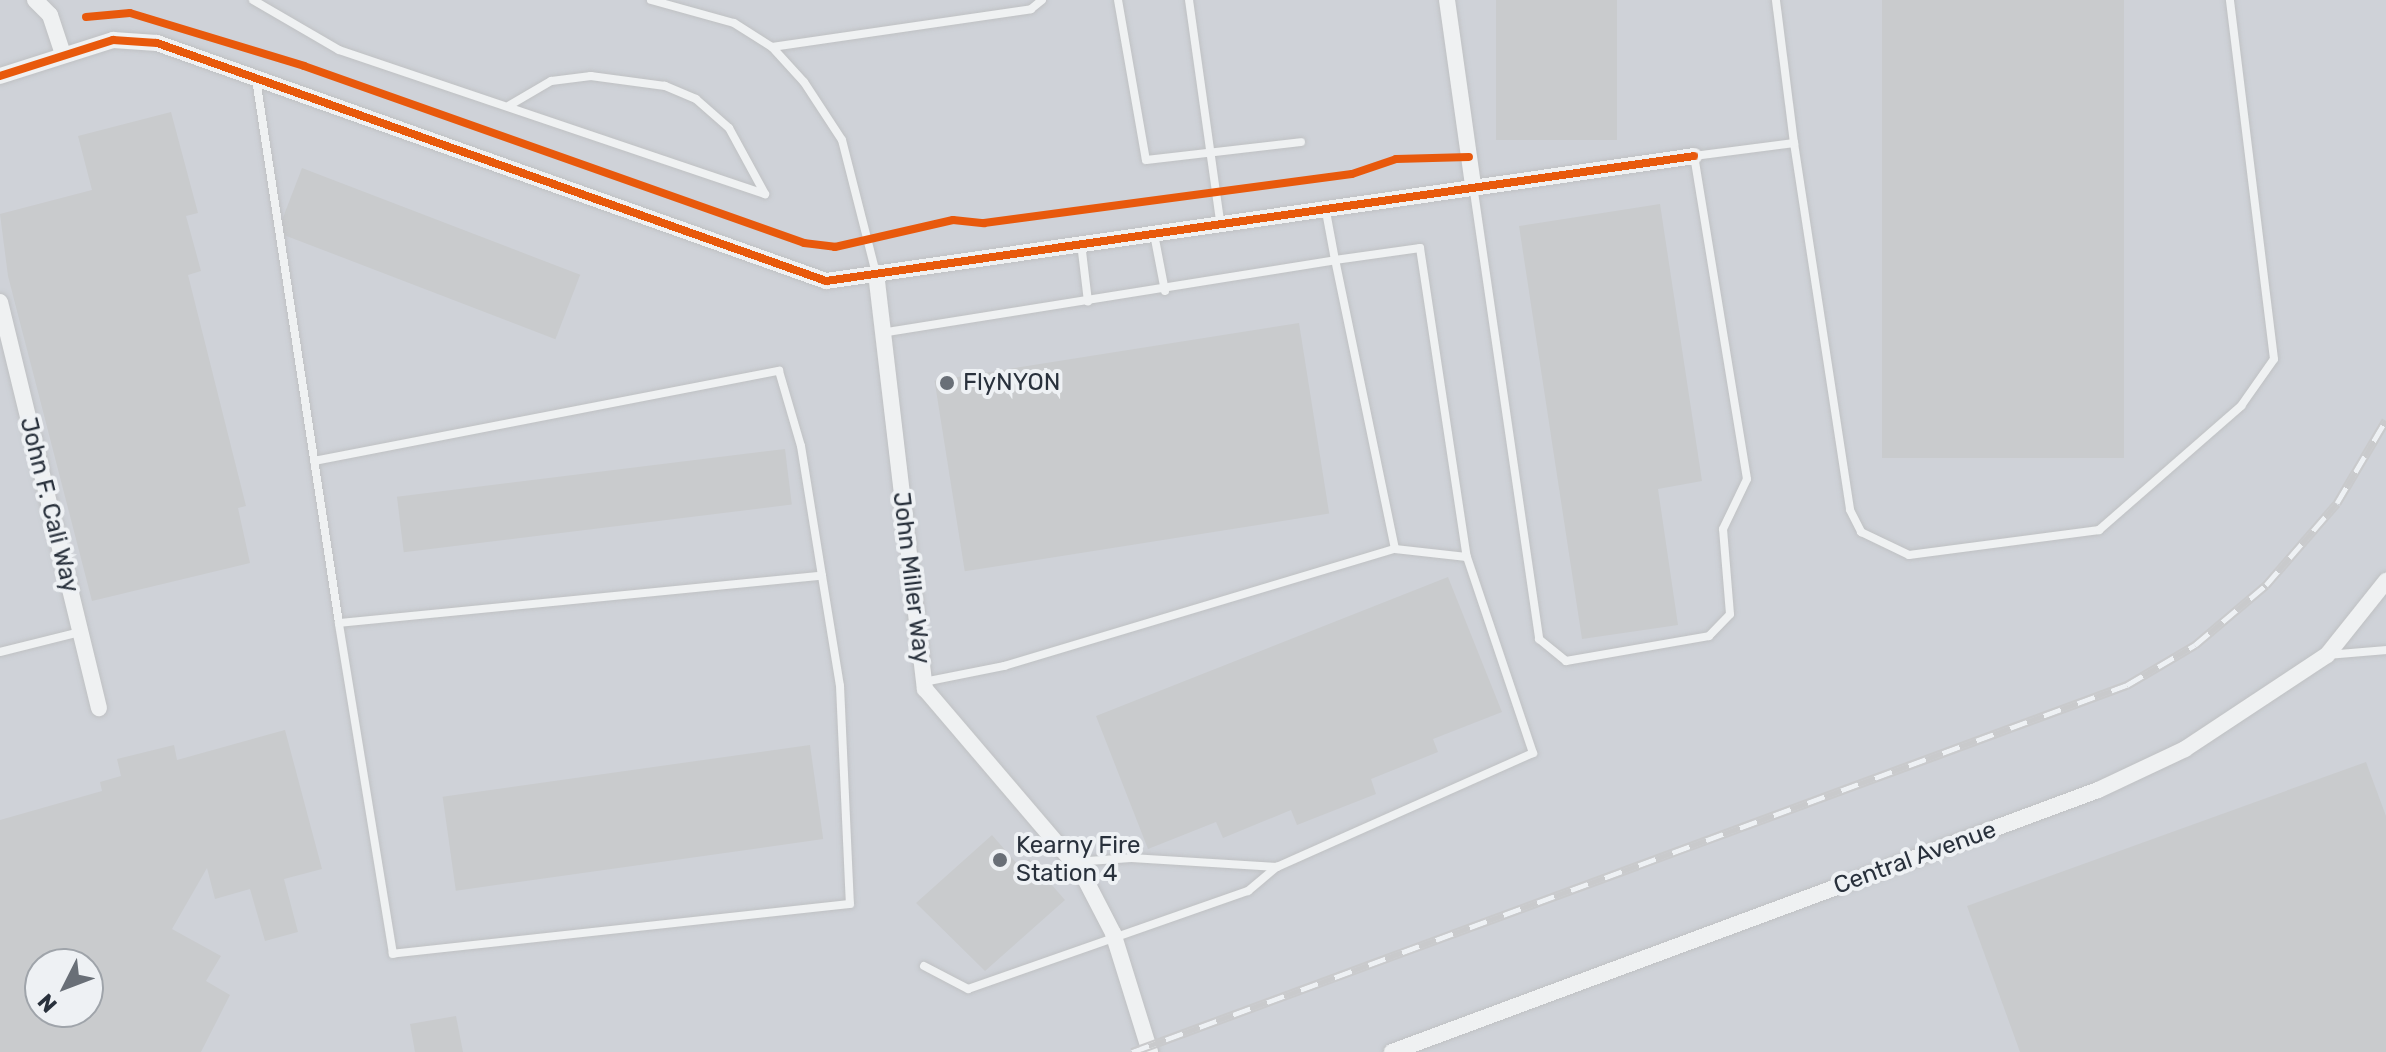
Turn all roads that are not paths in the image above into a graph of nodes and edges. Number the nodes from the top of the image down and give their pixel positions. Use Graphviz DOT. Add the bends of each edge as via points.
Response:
graph roads {
  1 [pos="35,0"];
  2 [pos="253,0"];
  3 [pos="651,0"];
  4 [pos="1042,0"];
  5 [pos="1118,0"];
  6 [pos="1189,0"];
  7 [pos="1447,0"];
  8 [pos="1776,0"];
  9 [pos="2230,0"];
  10 [pos="53,7"];
  11 [pos="772,47"];
  12 [pos="63,54"];
  13 [pos="0,76"];
  14 [pos="256,79"];
  15 [pos="510,105"];
  16 [pos="1301,142"];
  17 [pos="1794,143"];
  18 [pos="1211,154"];
  19 [pos="1694,156"];
  20 [pos="1473,184"];
  21 [pos="1325,206"];
  22 [pos="1220,220"];
  23 [pos="1154,229"];
  24 [pos="1081,240"];
  25 [pos="1335,260"];
  26 [pos="876,273"];
  27 [pos="1165,291"];
  28 [pos="0,302"];
  29 [pos="1088,302"];
  30 [pos="880,334"];
  31 [pos="314,461"];
  32 [pos="1395,549"];
  33 [pos="1467,557"];
  34 [pos="822,576"];
  35 [pos="2386,581"];
  36 [pos="339,623"];
  37 [pos="81,632"];
  38 [pos="2386,650"];
  39 [pos="0,652"];
  40 [pos="2327,655"];
  41 [pos="924,682"];
  42 [pos="99,708"];
  43 [pos="1073,862"];
  44 [pos="1277,867"];
  45 [pos="1115,939"];
  46 [pos="924,966"];
  47 [pos="1150,1052"];
  48 [pos="1392,1052"];
  1 -- 10 [label="street"];
  2 -- 15 [label="lane" via="339,50"];
  3 -- 11 [label="lane" via="734,23"];
  4 -- 11 [label="lane" via="1031,9"];
  5 -- 18 [label="lane" via="1141,155 1146,160"];
  6 -- 18 [label="lane"];
  7 -- 20 [label="street"];
  8 -- 17 [label="lane"];
  9 -- 17 [label="lane" via="2274,359 2241,406 2099,530 1909,555 1861,532 1850,510"];
  10 -- 12 [label="street"];
  11 -- 26 [label="lane" via="842,140"];
  12 -- 13 [label="street"];
  12 -- 14 [label="street" via="113,40 157,43"];
  14 -- 26 [label="street" via="781,270 826,281"];
  14 -- 31 [label="lane"];
  15 -- 15 [label="lane" via="540,115 765,194 729,128 696,99 665,86 591,76 551,81"];
  16 -- 18 [label="lane"];
  17 -- 19 [label="lane"];
  18 -- 22 [label="lane"];
  19 -- 20 [label="street"];
  19 -- 20 [label="lane" via="1747,479 1723,529 1730,614 1709,636 1566,661 1539,639"];
  20 -- 21 [label="street"];
  21 -- 22 [label="street"];
  21 -- 25 [label="lane"];
  22 -- 23 [label="street"];
  23 -- 24 [label="street"];
  23 -- 27 [label="lane"];
  24 -- 26 [label="street"];
  24 -- 29 [label="lane"];
  25 -- 27 [label="lane"];
  25 -- 32 [label="lane"];
  25 -- 33 [label="lane" via="1420,248"];
  26 -- 30 [label="street, John Miller Way"];
  27 -- 29 [label="lane"];
  28 -- 37 [label="street, John F. Cali Way"];
  29 -- 30 [label="lane"];
  30 -- 41 [label="street, John Miller Way"];
  31 -- 34 [label="lane" via="779,371 801,446"];
  31 -- 36 [label="lane"];
  32 -- 33 [label="lane"];
  32 -- 41 [label="lane" via="1004,666"];
  33 -- 44 [label="lane" via="1533,753"];
  34 -- 36 [label="lane"];
  34 -- 36 [label="lane" via="840,686 850,904 393,954"];
  35 -- 40 [label="street, Central Avenue"];
  37 -- 39 [label="lane"];
  37 -- 42 [label="street, John F. Cali Way"];
  38 -- 40 [label="lane"];
  40 -- 48 [label="street, Central Avenue" via="2185,749 2098,790"];
  41 -- 43 [label="street, John Miller Way"];
  43 -- 44 [label="lane" via="1131,858"];
  43 -- 45 [label="street, John Miller Way"];
  44 -- 45 [label="lane" via="1248,891"];
  45 -- 46 [label="lane" via="968,989"];
  45 -- 47 [label="street, John Miller Way"];
}
